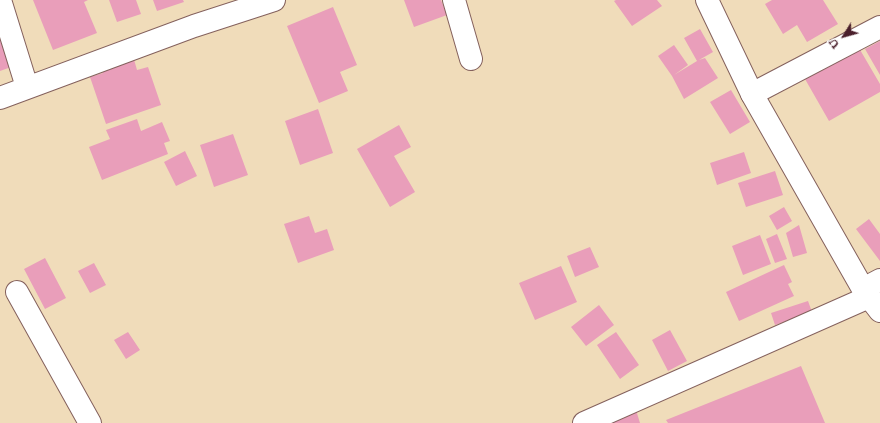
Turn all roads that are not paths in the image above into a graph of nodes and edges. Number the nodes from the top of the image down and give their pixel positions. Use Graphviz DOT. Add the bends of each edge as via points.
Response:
graph roads {
  1 [pos="0,0"];
  2 [pos="274,0"];
  3 [pos="454,0"];
  4 [pos="707,0"];
  5 [pos="880,27"];
  6 [pos="471,59"];
  7 [pos="27,87"];
  8 [pos="752,94"];
  9 [pos="0,98"];
  10 [pos="17,292"];
  11 [pos="873,294"];
  12 [pos="90,423"];
  13 [pos="584,423"];
  1 -- 7 [label="main road"];
  2 -- 7 [label="main road" via="194,26"];
  3 -- 6 [label="main road"];
  4 -- 8 [label="main road"];
  5 -- 8 [label="main road"];
  7 -- 9 [label="main road"];
  8 -- 11 [label="main road"];
  10 -- 12 [label="main road"];
  11 -- 13 [label="main road"];
}
